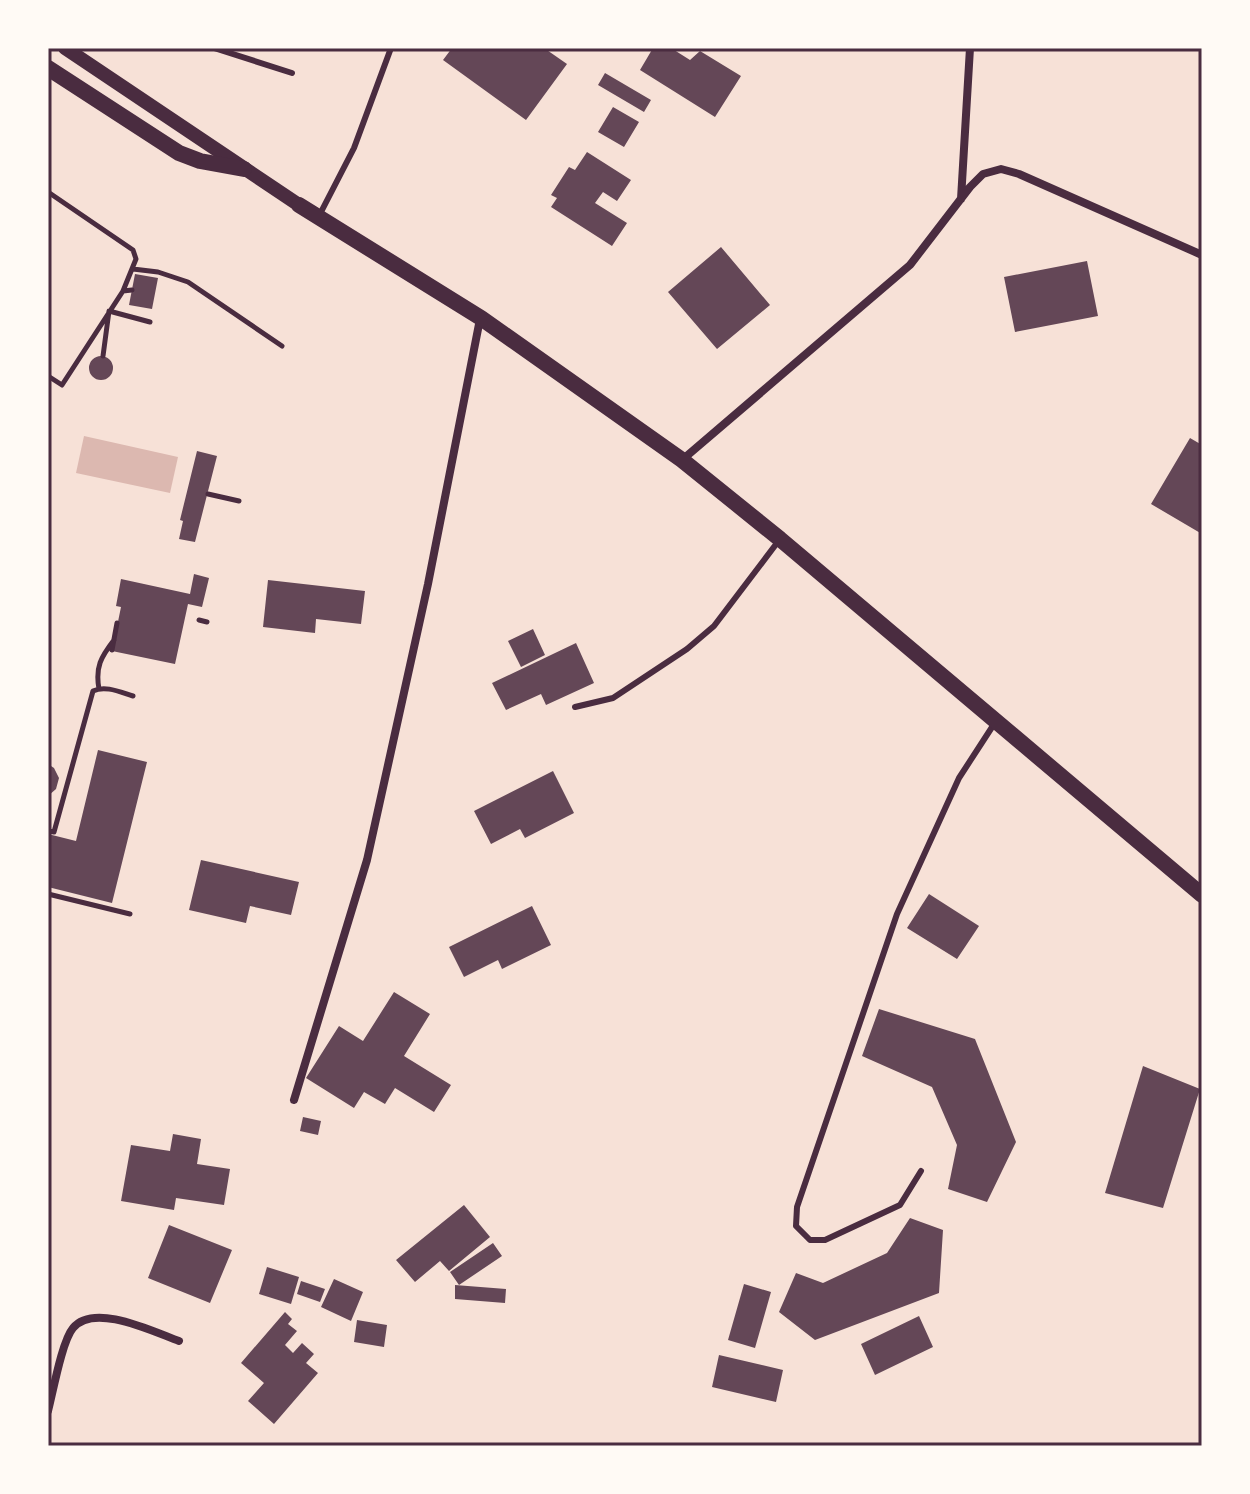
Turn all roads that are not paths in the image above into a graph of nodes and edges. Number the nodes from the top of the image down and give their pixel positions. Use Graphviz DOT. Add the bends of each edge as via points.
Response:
graph roads {
  1 [pos="65,48"];
  2 [pos="214,48"];
  3 [pos="391,48"];
  4 [pos="970,48"];
  5 [pos="48,68"];
  6 [pos="292,73"];
  7 [pos="244,169"];
  8 [pos="961,199"];
  9 [pos="299,205"];
  10 [pos="319,217"];
  11 [pos="1202,255"];
  12 [pos="481,318"];
  13 [pos="682,460"];
  14 [pos="780,539"];
  15 [pos="575,707"];
  16 [pos="996,721"];
  17 [pos="1202,895"];
  18 [pos="294,1100"];
  19 [pos="921,1171"];
  20 [pos="179,1341"];
  21 [pos="48,1411"];
  1 -- 7 [label="street"];
  2 -- 6 [label="lane"];
  3 -- 10 [label="lane" via="354,148"];
  4 -- 8 [label="street"];
  5 -- 7 [label="main road" via="179,153"];
  7 -- 9 [label="street"];
  8 -- 11 [label="street" via="983,174 1001,169"];
  8 -- 13 [label="street" via="910,265"];
  9 -- 10 [label="main road"];
  10 -- 12 [label="main road"];
  12 -- 13 [label="main road"];
  12 -- 18 [label="street" via="367,860"];
  13 -- 14 [label="main road"];
  14 -- 15 [label="lane" via="714,626 687,649 613,698"];
  14 -- 16 [label="main road"];
  16 -- 17 [label="main road"];
  16 -- 19 [label="lane" via="959,778 897,914 797,1207 796,1226 810,1240 825,1240 900,1205"];
  20 -- 21 [label="street" via="114,1318 74,1326"];
}
